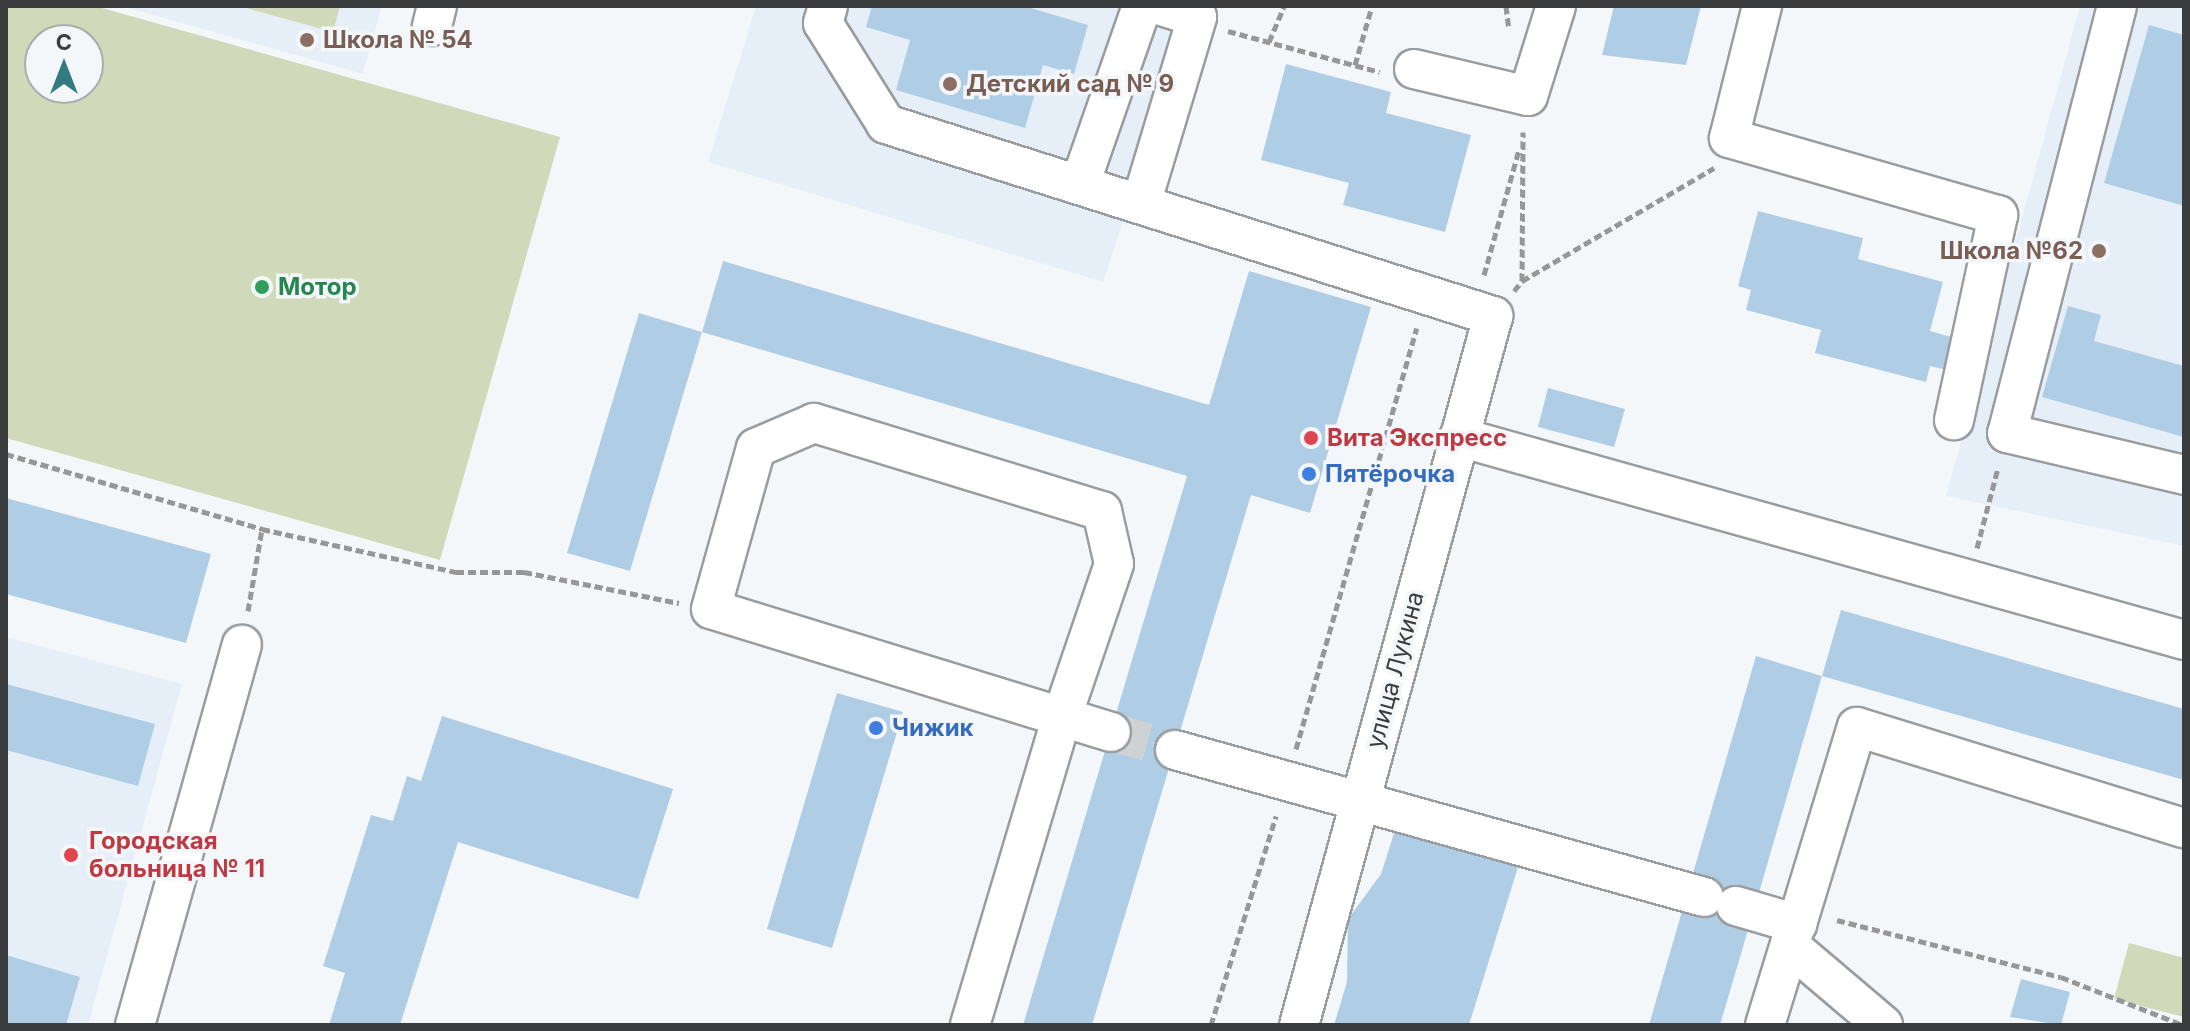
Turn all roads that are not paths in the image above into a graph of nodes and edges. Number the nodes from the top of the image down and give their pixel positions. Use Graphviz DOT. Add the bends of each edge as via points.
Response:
graph roads {
  1 [pos="828,6"];
  2 [pos="1142,6"];
  3 [pos="1162,6"];
  4 [pos="1556,6"];
  5 [pos="1762,6"];
  6 [pos="2117,6"];
  7 [pos="1414,69"];
  8 [pos="1080,184"];
  9 [pos="1141,204"];
  10 [pos="1954,420"];
  11 [pos="1459,437"];
  12 [pos="2184,475"];
  13 [pos="2184,640"];
  14 [pos="242,645"];
  15 [pos="1062,717"];
  16 [pos="1111,732"];
  17 [pos="1175,750"];
  18 [pos="1360,798"];
  19 [pos="2184,828"];
  20 [pos="1796,927"];
  21 [pos="135,1025"];
  22 [pos="970,1025"];
  23 [pos="1299,1025"];
  24 [pos="1765,1025"];
  25 [pos="1883,1025"];
  1 -- 8 [label="street" via="823,23 886,124"];
  2 -- 8 [label="street"];
  3 -- 9 [label="street" via="1196,22"];
  4 -- 7 [label="street" via="1528,96"];
  5 -- 10 [label="street" via="1729,138 1998,215"];
  6 -- 12 [label="street" via="2007,433"];
  8 -- 9 [label="street"];
  9 -- 11 [label="street, улица Лукина" via="1483,313"];
  11 -- 13 [label="street"];
  11 -- 18 [label="street, улица Лукина"];
  14 -- 21 [label="street"];
  15 -- 15 [label="street" via="1114,564 1102,511 814,423 756,448 711,609"];
  15 -- 16 [label="street"];
  15 -- 22 [label="street"];
  17 -- 18 [label="street"];
  18 -- 20 [label="street"];
  18 -- 23 [label="street, улица Лукина"];
  19 -- 20 [label="street" via="1857,727"];
  20 -- 24 [label="street"];
  20 -- 25 [label="street"];
}
